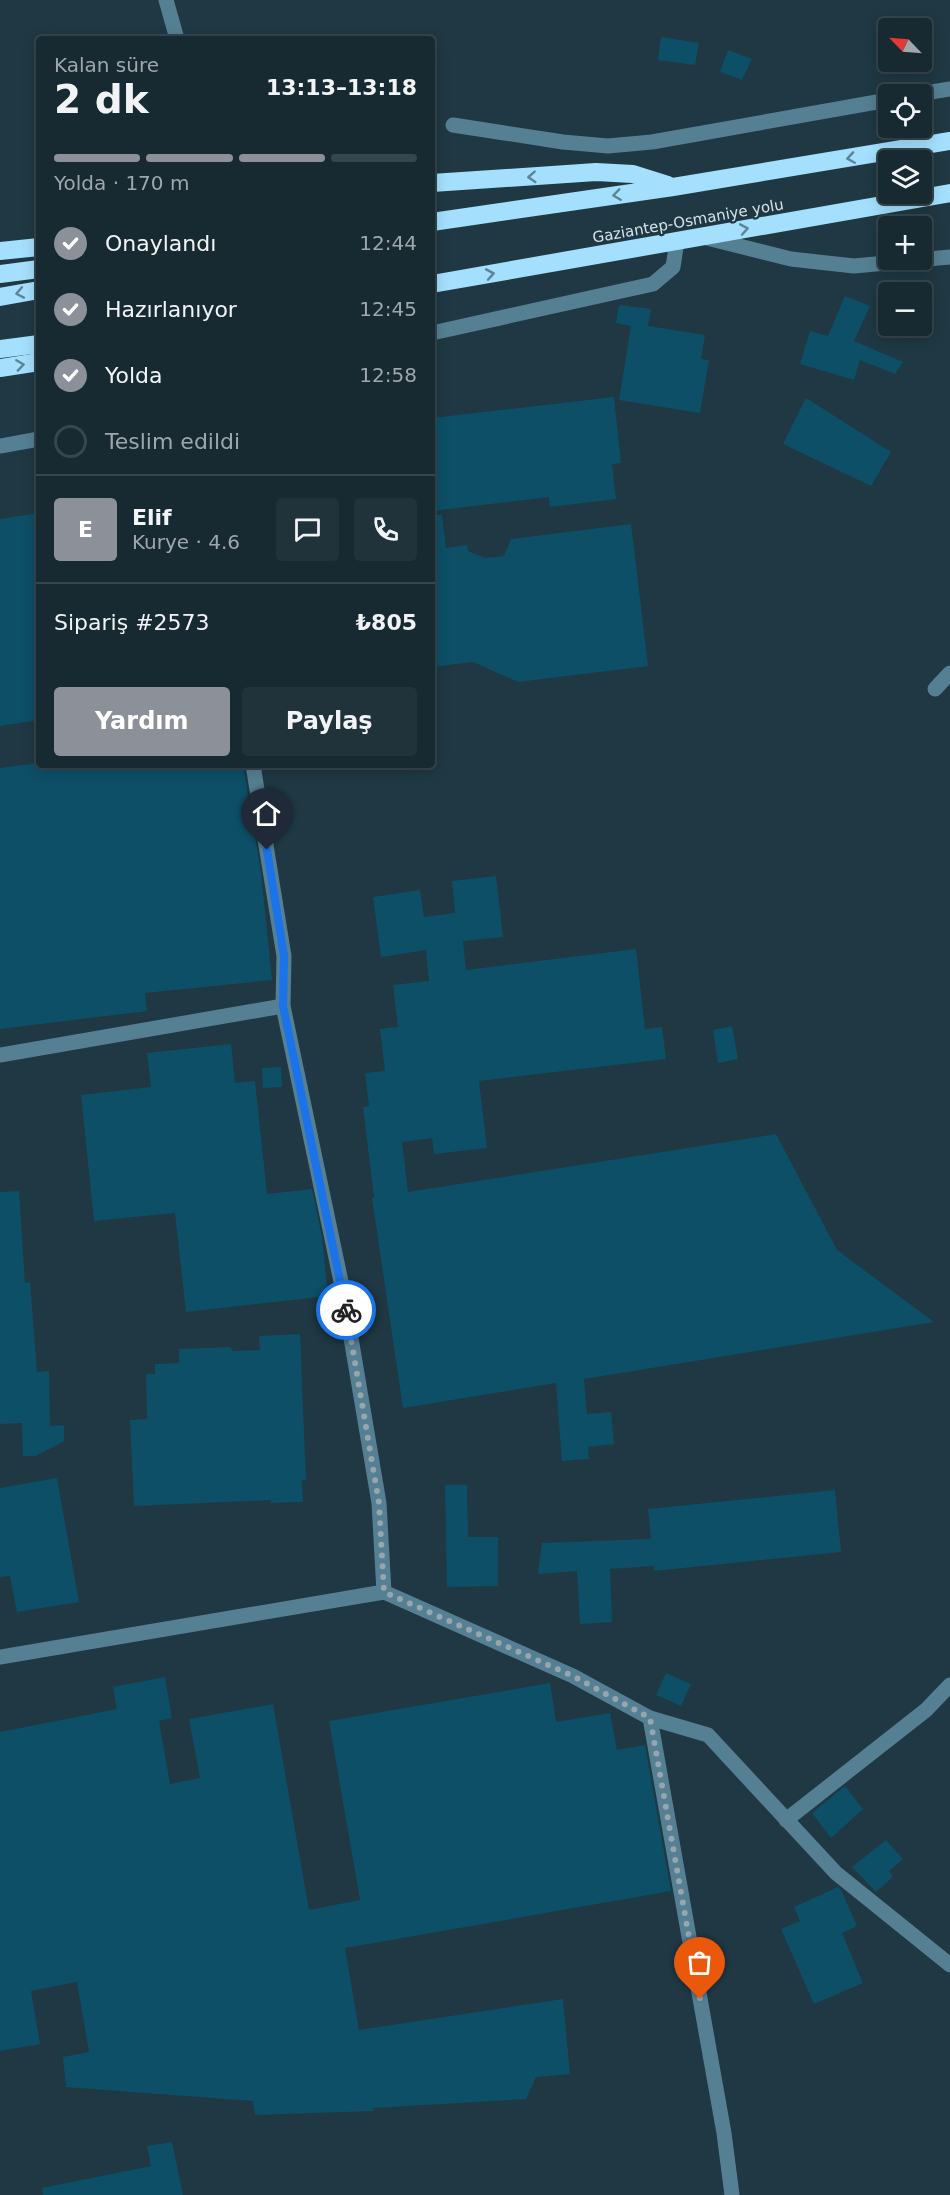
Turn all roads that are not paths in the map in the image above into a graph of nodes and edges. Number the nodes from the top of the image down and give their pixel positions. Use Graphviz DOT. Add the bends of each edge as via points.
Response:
graph roads {
  1 [pos="166,0"];
  2 [pos="176,36"];
  3 [pos="950,89"];
  4 [pos="932,92"];
  5 [pos="878,102"];
  6 [pos="453,125"];
  7 [pos="950,141"];
  8 [pos="435,183"];
  9 [pos="673,187"];
  10 [pos="950,194"];
  11 [pos="435,222"];
  12 [pos="700,237"];
  13 [pos="677,241"];
  14 [pos="36,247"];
  15 [pos="0,251"];
  16 [pos="950,257"];
  17 [pos="36,269"];
  18 [pos="0,274"];
  19 [pos="435,283"];
  20 [pos="36,291"];
  21 [pos="0,297"];
  22 [pos="435,332"];
  23 [pos="36,344"];
  24 [pos="0,349"];
  25 [pos="36,362"];
  26 [pos="0,368"];
  27 [pos="36,440"];
  28 [pos="0,446"];
  29 [pos="950,673"];
  30 [pos="935,688"];
  31 [pos="253,768"];
  32 [pos="283,1006"];
  33 [pos="0,1055"];
  34 [pos="384,1592"];
  35 [pos="0,1657"];
  36 [pos="950,1685"];
  37 [pos="650,1718"];
  38 [pos="786,1820"];
  39 [pos="950,1965"];
  40 [pos="732,2195"];
  1 -- 2 [label="street"];
  3 -- 4 [label="street"];
  5 -- 6 [label="street" via="652,142 608,146"];
  7 -- 9 [label="highway, one-way"];
  9 -- 8 [label="highway, one-way" via="633,174 596,172"];
  9 -- 11 [label="highway, one-way"];
  12 -- 10 [label="highway, Gaziantep-Osmaniye yolu, one-way"];
  12 -- 13 [label="highway, Gaziantep-Osmaniye yolu"];
  12 -- 16 [label="street" via="791,259 854,266"];
  19 -- 13 [label="highway, Gaziantep-Osmaniye yolu, one-way"];
  13 -- 22 [label="street" via="673,267 653,284"];
  14 -- 15 [label="highway"];
  17 -- 18 [label="highway"];
  20 -- 21 [label="highway, one-way"];
  23 -- 24 [label="highway"];
  26 -- 25 [label="highway, one-way"];
  27 -- 28 [label="street"];
  29 -- 30 [label="street"];
  31 -- 32 [label="street" via="284,956"];
  32 -- 33 [label="street"];
  32 -- 34 [label="street" via="343,1291 379,1503"];
  34 -- 35 [label="street"];
  34 -- 37 [label="street" via="573,1676"];
  36 -- 38 [label="street" via="926,1710"];
  37 -- 38 [label="street" via="708,1735"];
  37 -- 40 [label="street"];
  38 -- 39 [label="street" via="836,1873"];
}
